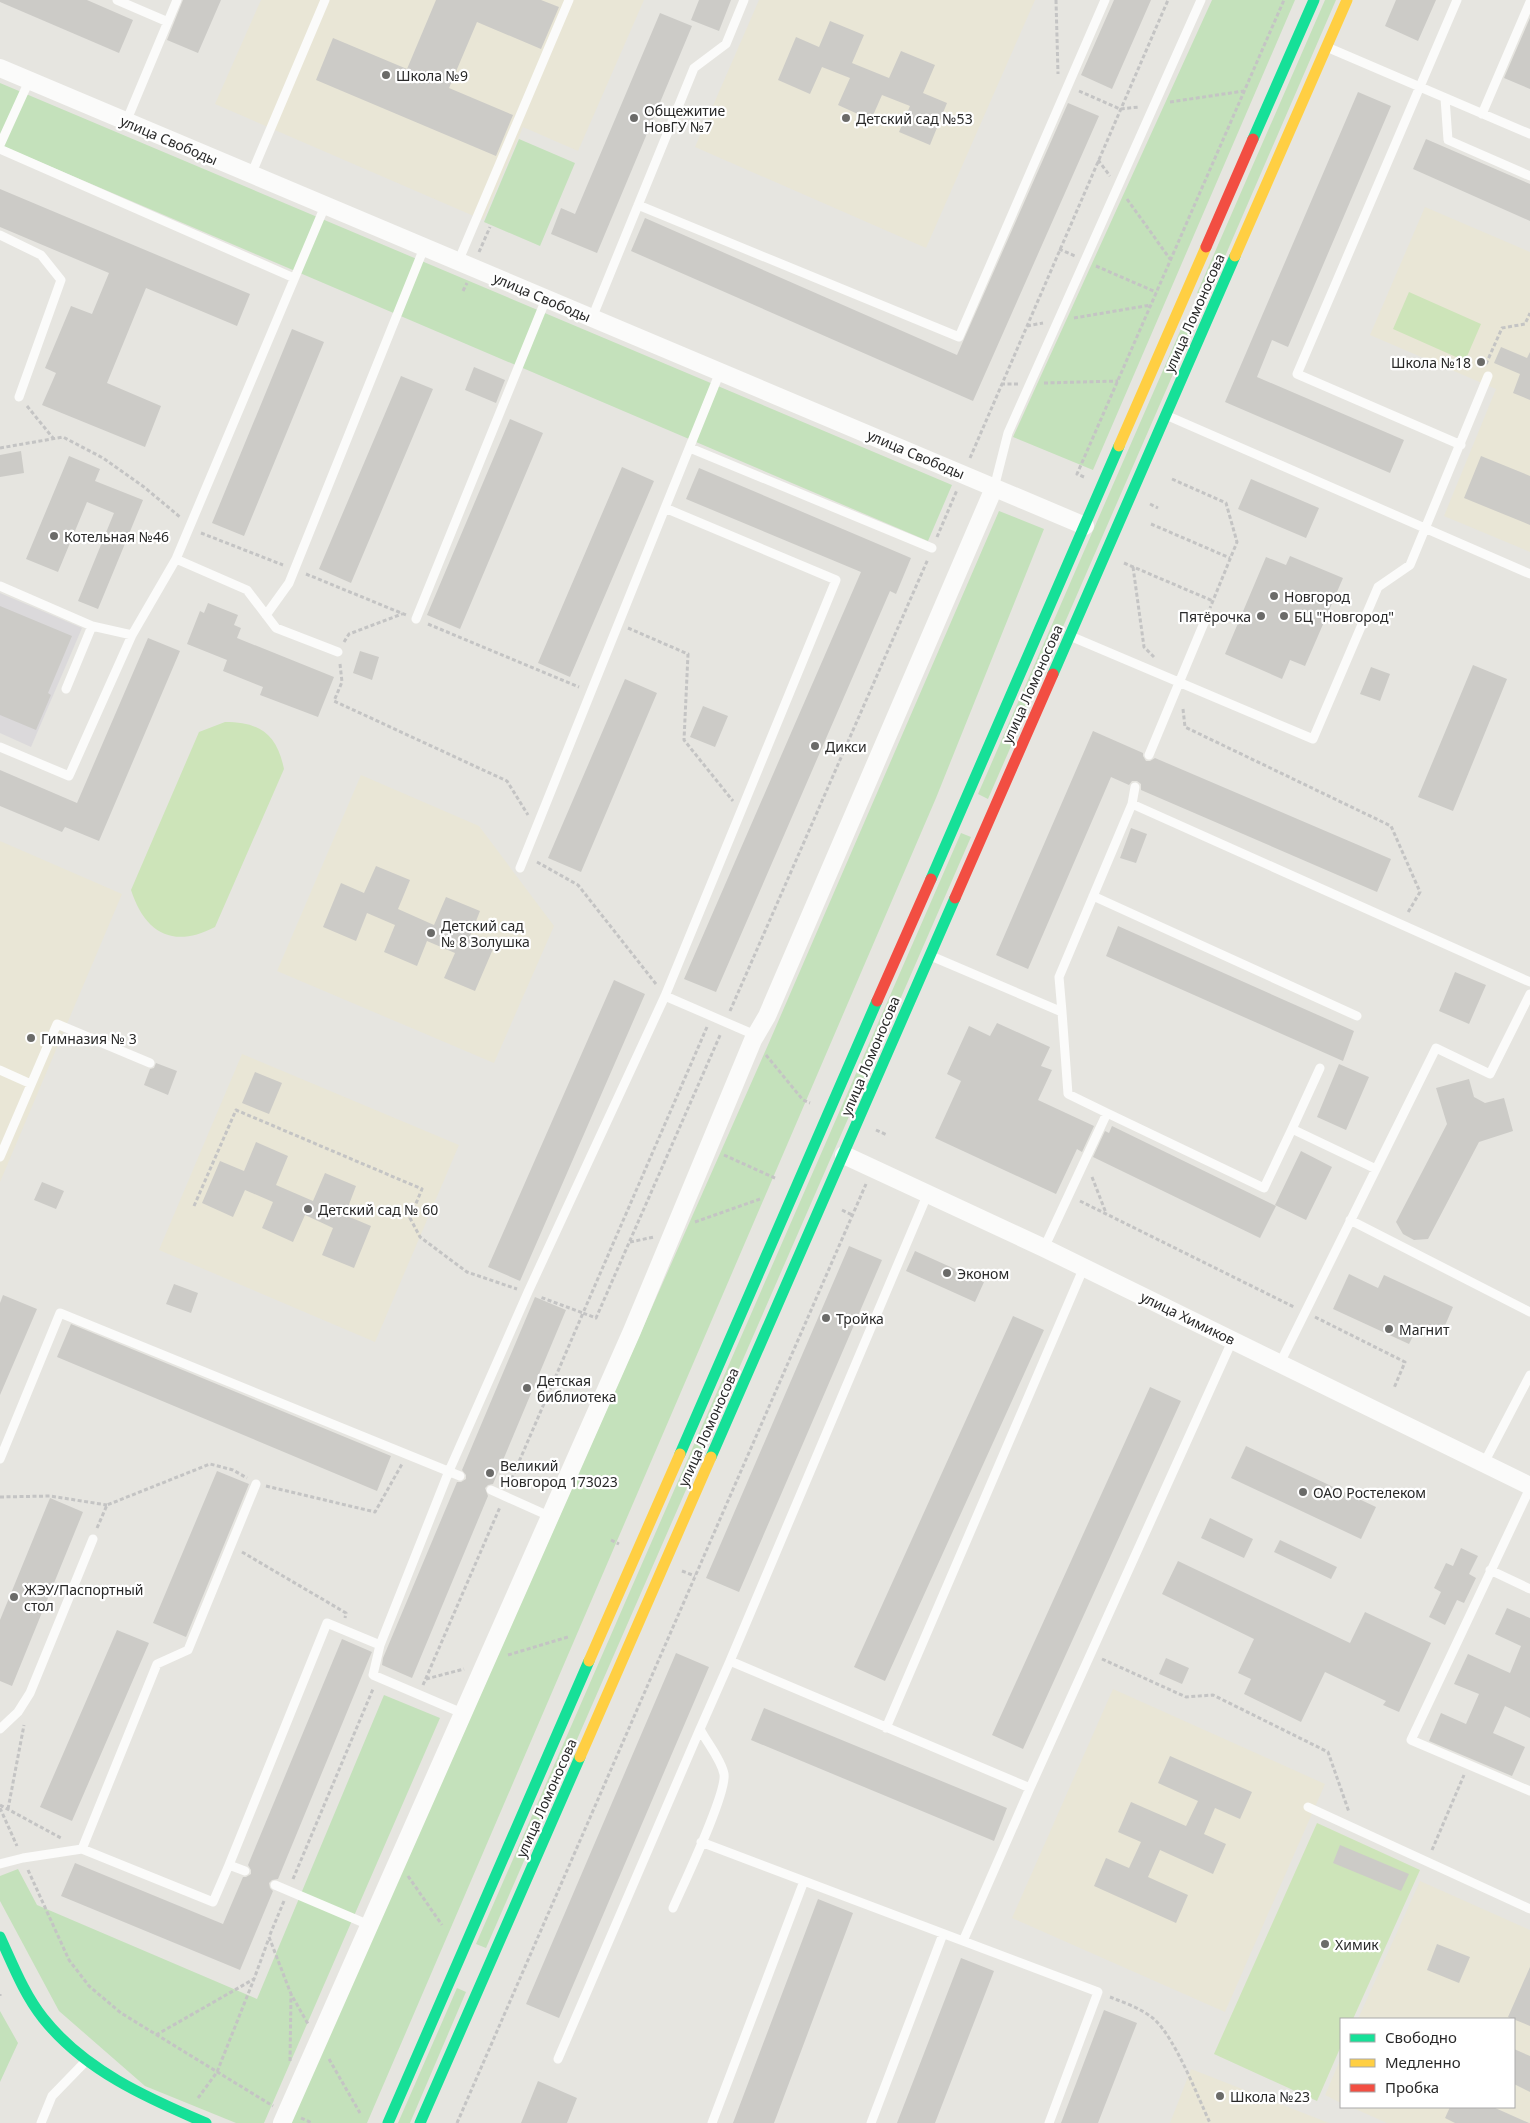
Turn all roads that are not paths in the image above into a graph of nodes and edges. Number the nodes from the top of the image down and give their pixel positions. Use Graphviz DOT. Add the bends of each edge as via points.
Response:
graph roads {
  1 [pos="117,0"];
  2 [pos="177,0"];
  3 [pos="325,0"];
  4 [pos="569,0"];
  5 [pos="744,0"];
  6 [pos="1105,0"];
  7 [pos="1200,0"];
  8 [pos="1314,0"];
  9 [pos="1347,0"];
  10 [pos="1457,0"];
  11 [pos="1530,2"];
  12 [pos="168,22"];
  13 [pos="1326,47"];
  14 [pos="0,68"];
  15 [pos="29,80"];
  16 [pos="1419,87"];
  17 [pos="1445,98"];
  18 [pos="1482,114"];
  19 [pos="126,122"];
  20 [pos="1530,134"];
  21 [pos="0,145"];
  22 [pos="0,149"];
  23 [pos="251,174"];
  24 [pos="1530,176"];
  25 [pos="638,205"];
  26 [pos="325,206"];
  27 [pos="0,235"];
  28 [pos="424,248"];
  29 [pos="458,262"];
  30 [pos="294,278"];
  31 [pos="546,299"];
  32 [pos="1194,313"];
  33 [pos="592,318"];
  34 [pos="720,372"];
  35 [pos="1488,376"];
  36 [pos="19,397"];
  37 [pos="1166,414"];
  38 [pos="1461,445"];
  39 [pos="690,448"];
  40 [pos="994,488"];
  41 [pos="665,508"];
  42 [pos="1085,526"];
  43 [pos="1425,529"];
  44 [pos="932,548"];
  45 [pos="176,559"];
  46 [pos="1530,574"];
  47 [pos="0,586"];
  48 [pos="266,615"];
  49 [pos="1206,618"];
  50 [pos="416,619"];
  51 [pos="92,626"];
  52 [pos="132,635"];
  53 [pos="1069,636"];
  54 [pos="338,652"];
  55 [pos="1180,682"];
  56 [pos="66,689"];
  57 [pos="0,747"];
  58 [pos="1149,755"];
  59 [pos="1135,787"];
  60 [pos="1132,804"];
  61 [pos="974,816"];
  62 [pos="520,868"];
  63 [pos="1093,896"];
  64 [pos="930,955"];
  65 [pos="1530,982"];
  66 [pos="1530,994"];
  67 [pos="665,996"];
  68 [pos="1062,1012"];
  69 [pos="1357,1016"];
  70 [pos="754,1038"];
  71 [pos="150,1063"];
  72 [pos="1320,1068"];
  73 [pos="0,1070"];
  74 [pos="32,1084"];
  75 [pos="1107,1113"];
  76 [pos="1292,1129"];
  77 [pos="844,1154"];
  78 [pos="0,1157"];
  79 [pos="1376,1169"];
  80 [pos="928,1193"];
  81 [pos="1350,1220"];
  82 [pos="1044,1248"];
  83 [pos="1084,1267"];
  84 [pos="1530,1312"];
  85 [pos="1233,1340"];
  86 [pos="1280,1363"];
  87 [pos="1530,1375"];
  88 [pos="0,1459"];
  89 [pos="1484,1463"];
  90 [pos="450,1472"];
  91 [pos="460,1476"];
  92 [pos="256,1484"];
  93 [pos="1530,1487"];
  94 [pos="491,1490"];
  95 [pos="549,1516"];
  96 [pos="93,1539"];
  97 [pos="1490,1570"];
  98 [pos="1530,1589"];
  99 [pos="380,1645"];
  100 [pos="730,1661"];
  101 [pos="462,1713"];
  102 [pos="886,1728"];
  103 [pos="0,1729"];
  104 [pos="700,1729"];
  105 [pos="1030,1788"];
  106 [pos="1530,1791"];
  107 [pos="1308,1807"];
  108 [pos="701,1842"];
  109 [pos="82,1850"];
  110 [pos="0,1864"];
  111 [pos="229,1865"];
  112 [pos="245,1871"];
  113 [pos="804,1881"];
  114 [pos="275,1885"];
  115 [pos="673,1908"];
  116 [pos="1530,1908"];
  117 [pos="369,1925"];
  118 [pos="944,1934"];
  119 [pos="0,1937"];
  120 [pos="963,1941"];
  121 [pos="471,1968"];
  122 [pos="558,2059"];
  123 [pos="86,2060"];
  124 [pos="279,2115"];
  125 [pos="41,2123"];
  126 [pos="206,2123"];
  127 [pos="388,2123"];
  128 [pos="420,2123"];
  129 [pos="712,2123"];
  130 [pos="871,2123"];
  131 [pos="1049,2123"];
  1 -- 12 [label="lane"];
  2 -- 12 [label="lane"];
  3 -- 23 [label="lane"];
  4 -- 29 [label="lane"];
  5 -- 25 [label="lane" via="726,44 694,68"];
  6 -- 25 [label="lane" via="959,337"];
  7 -- 40 [label="lane" via="1008,433"];
  8 -- 32 [label="main road, улица Ломоносова"];
  9 -- 13 [label="main road, улица Ломоносова"];
  10 -- 16 [label="lane"];
  11 -- 18 [label="lane"];
  12 -- 19 [label="lane"];
  13 -- 16 [label="lane"];
  13 -- 32 [label="main road, улица Ломоносова"];
  14 -- 15 [label="street, улица Свободы"];
  15 -- 19 [label="street, улица Свободы"];
  15 -- 21 [label="lane"];
  16 -- 17 [label="lane"];
  16 -- 38 [label="lane" via="1297,374"];
  17 -- 18 [label="lane"];
  17 -- 24 [label="lane" via="1448,140"];
  18 -- 20 [label="lane"];
  19 -- 23 [label="street, улица Свободы"];
  22 -- 30 [label="lane"];
  23 -- 26 [label="street, улица Свободы"];
  25 -- 33 [label="lane"];
  26 -- 28 [label="street, улица Свободы"];
  26 -- 30 [label="lane"];
  27 -- 36 [label="lane" via="41,255 61,280"];
  28 -- 29 [label="street, улица Свободы"];
  28 -- 48 [label="lane" via="288,583"];
  29 -- 31 [label="street, улица Свободы"];
  30 -- 45 [label="lane"];
  31 -- 33 [label="street, улица Свободы"];
  31 -- 50 [label="lane"];
  32 -- 37 [label="main road, улица Ломоносова"];
  32 -- 42 [label="main road, улица Ломоносова"];
  33 -- 34 [label="street, улица Свободы"];
  34 -- 39 [label="lane"];
  34 -- 40 [label="street, улица Свободы"];
  35 -- 38 [label="lane"];
  37 -- 43 [label="lane"];
  37 -- 53 [label="main road, улица Ломоносова"];
  38 -- 43 [label="lane"];
  39 -- 41 [label="lane"];
  39 -- 44 [label="lane"];
  40 -- 42 [label="street, улица Свободы"];
  40 -- 70 [label="street" via="771,1007"];
  41 -- 62 [label="lane"];
  41 -- 67 [label="lane" via="836,580"];
  42 -- 61 [label="main road, улица Ломоносова"];
  43 -- 46 [label="lane"];
  43 -- 55 [label="lane" via="1410,565 1378,588 1313,739"];
  45 -- 48 [label="lane" via="247,590"];
  45 -- 52 [label="lane"];
  47 -- 51 [label="lane"];
  48 -- 54 [label="lane" via="276,628"];
  49 -- 55 [label="lane"];
  51 -- 52 [label="lane"];
  51 -- 56 [label="lane"];
  52 -- 57 [label="lane" via="69,776"];
  53 -- 55 [label="lane"];
  53 -- 61 [label="main road, улица Ломоносова"];
  55 -- 58 [label="lane"];
  59 -- 60 [label="lane"];
  60 -- 63 [label="lane"];
  60 -- 65 [label="lane"];
  61 -- 64 [label="main road, улица Ломоносова"];
  61 -- 121 [label="main road, улица Ломоносова" via="830,1111"];
  63 -- 68 [label="lane" via="1059,977"];
  63 -- 69 [label="lane"];
  64 -- 68 [label="lane"];
  64 -- 77 [label="main road, улица Ломоносова"];
  66 -- 79 [label="lane" via="1490,1074 1436,1048"];
  67 -- 70 [label="lane"];
  67 -- 90 [label="lane" via="528,1292"];
  68 -- 75 [label="lane" via="1068,1094"];
  70 -- 95 [label="street" via="632,1332"];
  71 -- 74 [label="lane" via="57,1024"];
  72 -- 76 [label="lane"];
  73 -- 74 [label="lane"];
  74 -- 78 [label="lane"];
  75 -- 76 [label="lane" via="1264,1188"];
  75 -- 82 [label="lane"];
  76 -- 79 [label="lane"];
  77 -- 80 [label="street, улица Химиков"];
  77 -- 121 [label="main road, улица Ломоносова"];
  79 -- 81 [label="lane"];
  80 -- 82 [label="street, улица Химиков"];
  80 -- 100 [label="lane"];
  81 -- 84 [label="lane"];
  81 -- 86 [label="lane"];
  82 -- 83 [label="street, улица Химиков"];
  83 -- 85 [label="street, улица Химиков"];
  83 -- 102 [label="lane"];
  85 -- 86 [label="street, улица Химиков"];
  85 -- 105 [label="lane"];
  86 -- 89 [label="street, улица Химиков"];
  87 -- 89 [label="lane"];
  88 -- 90 [label="lane" via="60,1313"];
  89 -- 93 [label="street, улица Химиков"];
  90 -- 91 [label="lane"];
  90 -- 99 [label="lane"];
  92 -- 109 [label="lane" via="188,1650 157,1664"];
  93 -- 97 [label="lane"];
  94 -- 95 [label="lane"];
  95 -- 101 [label="street"];
  96 -- 103 [label="lane" via="30,1693 18,1712"];
  97 -- 98 [label="lane"];
  97 -- 106 [label="lane" via="1411,1740"];
  99 -- 101 [label="lane" via="373,1675"];
  99 -- 111 [label="lane" via="328,1623"];
  100 -- 102 [label="lane"];
  100 -- 104 [label="lane"];
  101 -- 117 [label="street"];
  102 -- 105 [label="lane"];
  104 -- 108 [label="lane" via="724,1775 720,1795"];
  104 -- 122 [label="lane"];
  105 -- 120 [label="lane"];
  107 -- 116 [label="lane"];
  108 -- 113 [label="lane"];
  108 -- 115 [label="lane"];
  109 -- 110 [label="lane"];
  109 -- 111 [label="lane" via="213,1902"];
  111 -- 112 [label="lane"];
  113 -- 118 [label="lane"];
  113 -- 129 [label="lane"];
  114 -- 117 [label="lane"];
  117 -- 124 [label="street"];
  118 -- 120 [label="lane"];
  118 -- 130 [label="lane"];
  119 -- 123 [label="main road" via="44,2020"];
  120 -- 131 [label="lane" via="1098,1992"];
  121 -- 127 [label="main road, улица Ломоносова"];
  121 -- 128 [label="main road, улица Ломоносова"];
  123 -- 125 [label="lane" via="52,2096"];
  123 -- 126 [label="main road" via="138,2093"];
}
